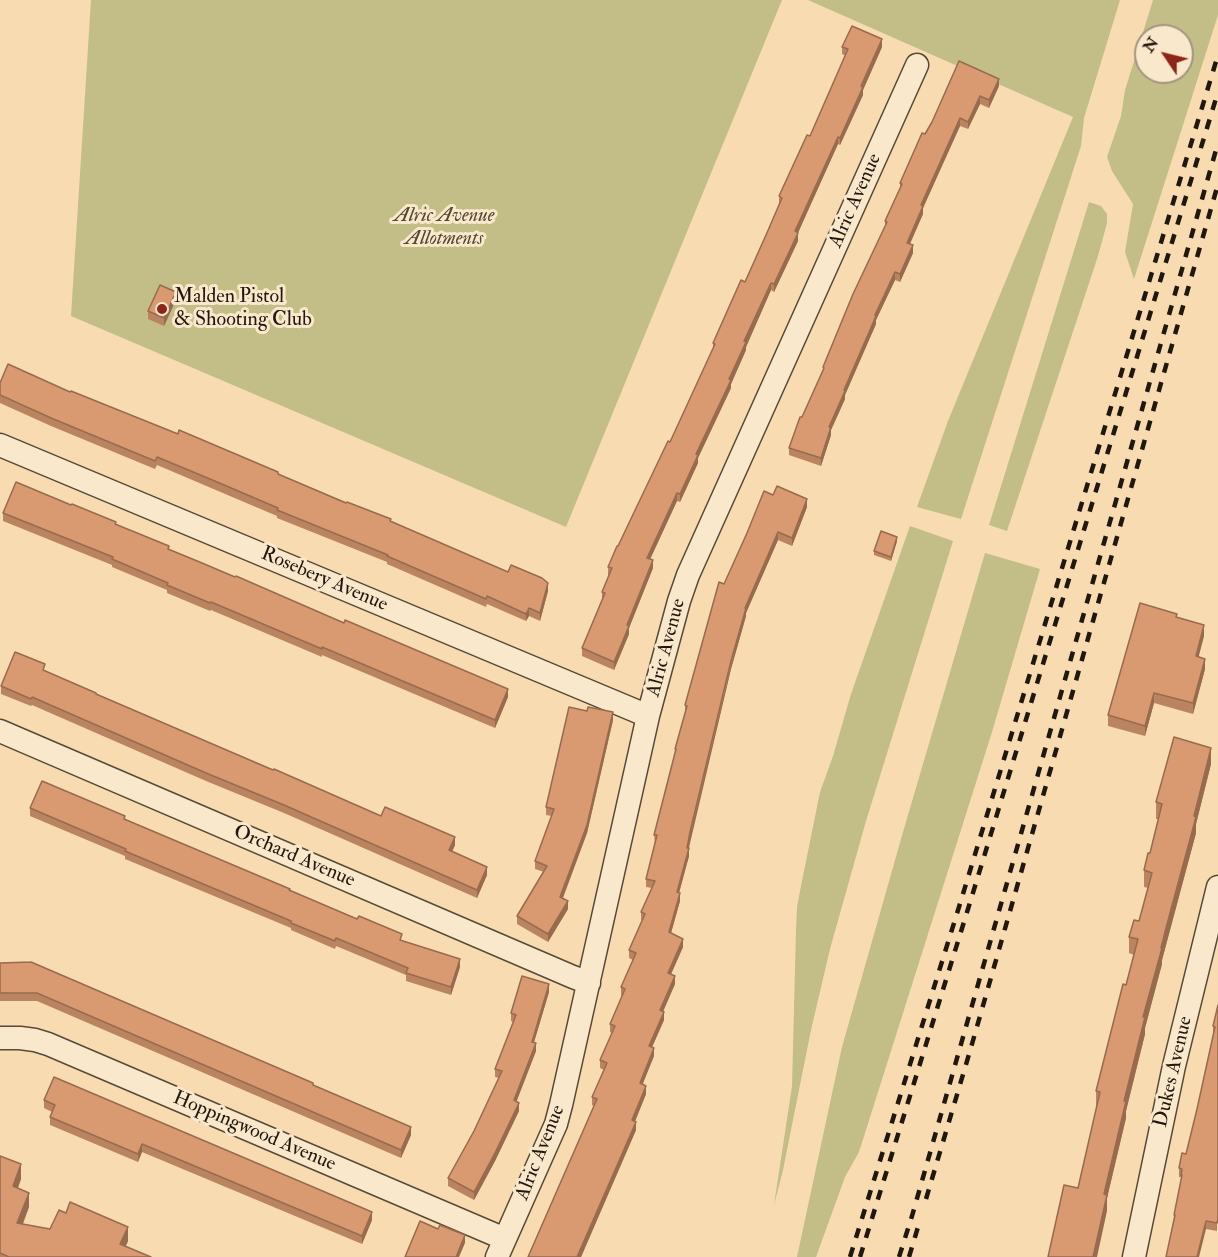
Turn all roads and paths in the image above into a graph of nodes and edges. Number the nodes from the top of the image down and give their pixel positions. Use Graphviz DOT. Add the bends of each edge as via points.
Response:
graph roads {
  1 [pos="917,65"];
  2 [pos="0,445"];
  3 [pos="648,716"];
  4 [pos="0,731"];
  5 [pos="1218,887"];
  6 [pos="589,983"];
  7 [pos="0,1038"];
  8 [pos="501,1248"];
  9 [pos="1134,1257"];
  1 -- 3 [label="street, Alric Avenue" via="688,575"];
  2 -- 3 [label="street, Rosebery Avenue"];
  3 -- 6 [label="street, Alric Avenue"];
  4 -- 6 [label="street, Orchard Avenue"];
  5 -- 9 [label="street, Dukes Avenue" via="1174,1066"];
  6 -- 8 [label="street, Alric Avenue" via="556,1124"];
  7 -- 8 [label="street, Hoppingwood Avenue" via="48,1044"];
}
